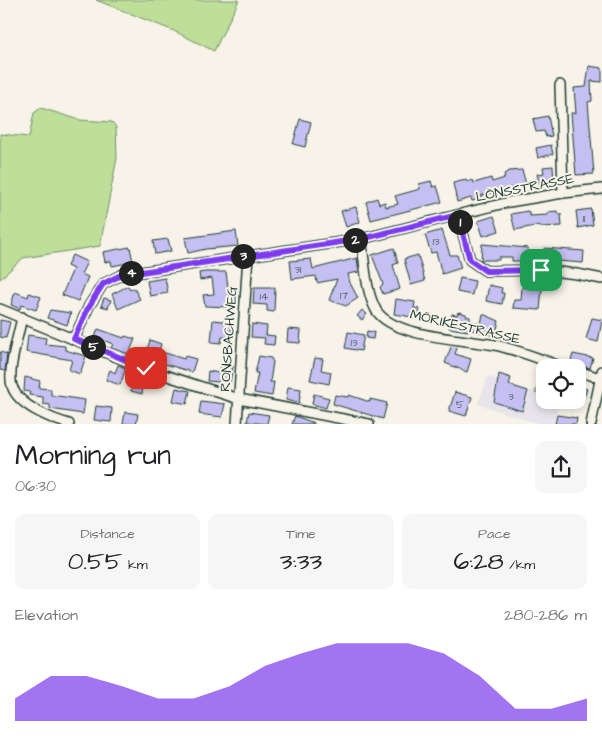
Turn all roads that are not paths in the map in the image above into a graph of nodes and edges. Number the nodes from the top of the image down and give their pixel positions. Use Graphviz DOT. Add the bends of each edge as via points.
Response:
graph roads {
  1 [pos="560,85"];
  2 [pos="602,189"];
  3 [pos="563,193"];
  4 [pos="458,215"];
  5 [pos="361,239"];
  6 [pos="248,256"];
  7 [pos="602,279"];
  8 [pos="0,309"];
  9 [pos="22,317"];
  10 [pos="74,339"];
  11 [pos="538,359"];
  12 [pos="586,373"];
  13 [pos="601,374"];
  14 [pos="238,398"];
  15 [pos="69,424"];
  16 [pos="237,424"];
  17 [pos="369,424"];
  18 [pos="590,424"];
  1 -- 3 [label="street"];
  2 -- 3 [label="street, LÖNSSTRASSE"];
  3 -- 4 [label="street, LÖNSSTRASSE"];
  4 -- 5 [label="street, LÖNSSTRASSE"];
  4 -- 7 [label="street" via="470,260 486,271 541,270"];
  5 -- 6 [label="street, LÖNSSTRASSE"];
  5 -- 11 [label="street, MÖRIKESTRASSE" via="370,296 376,310 388,322 421,333 497,345"];
  6 -- 10 [label="street, LÖNSSTRASSE" via="121,275 103,284"];
  6 -- 14 [label="street, RONSBACHWEG"];
  8 -- 9 [label="street"];
  9 -- 10 [label="street"];
  9 -- 15 [label="street" via="12,387 26,403 48,418"];
  10 -- 14 [label="street" via="146,368"];
  12 -- 13 [label="street"];
  13 -- 18 [label="street"];
  14 -- 16 [label="street, RONSBACHWEG"];
  14 -- 17 [label="street"];
}
